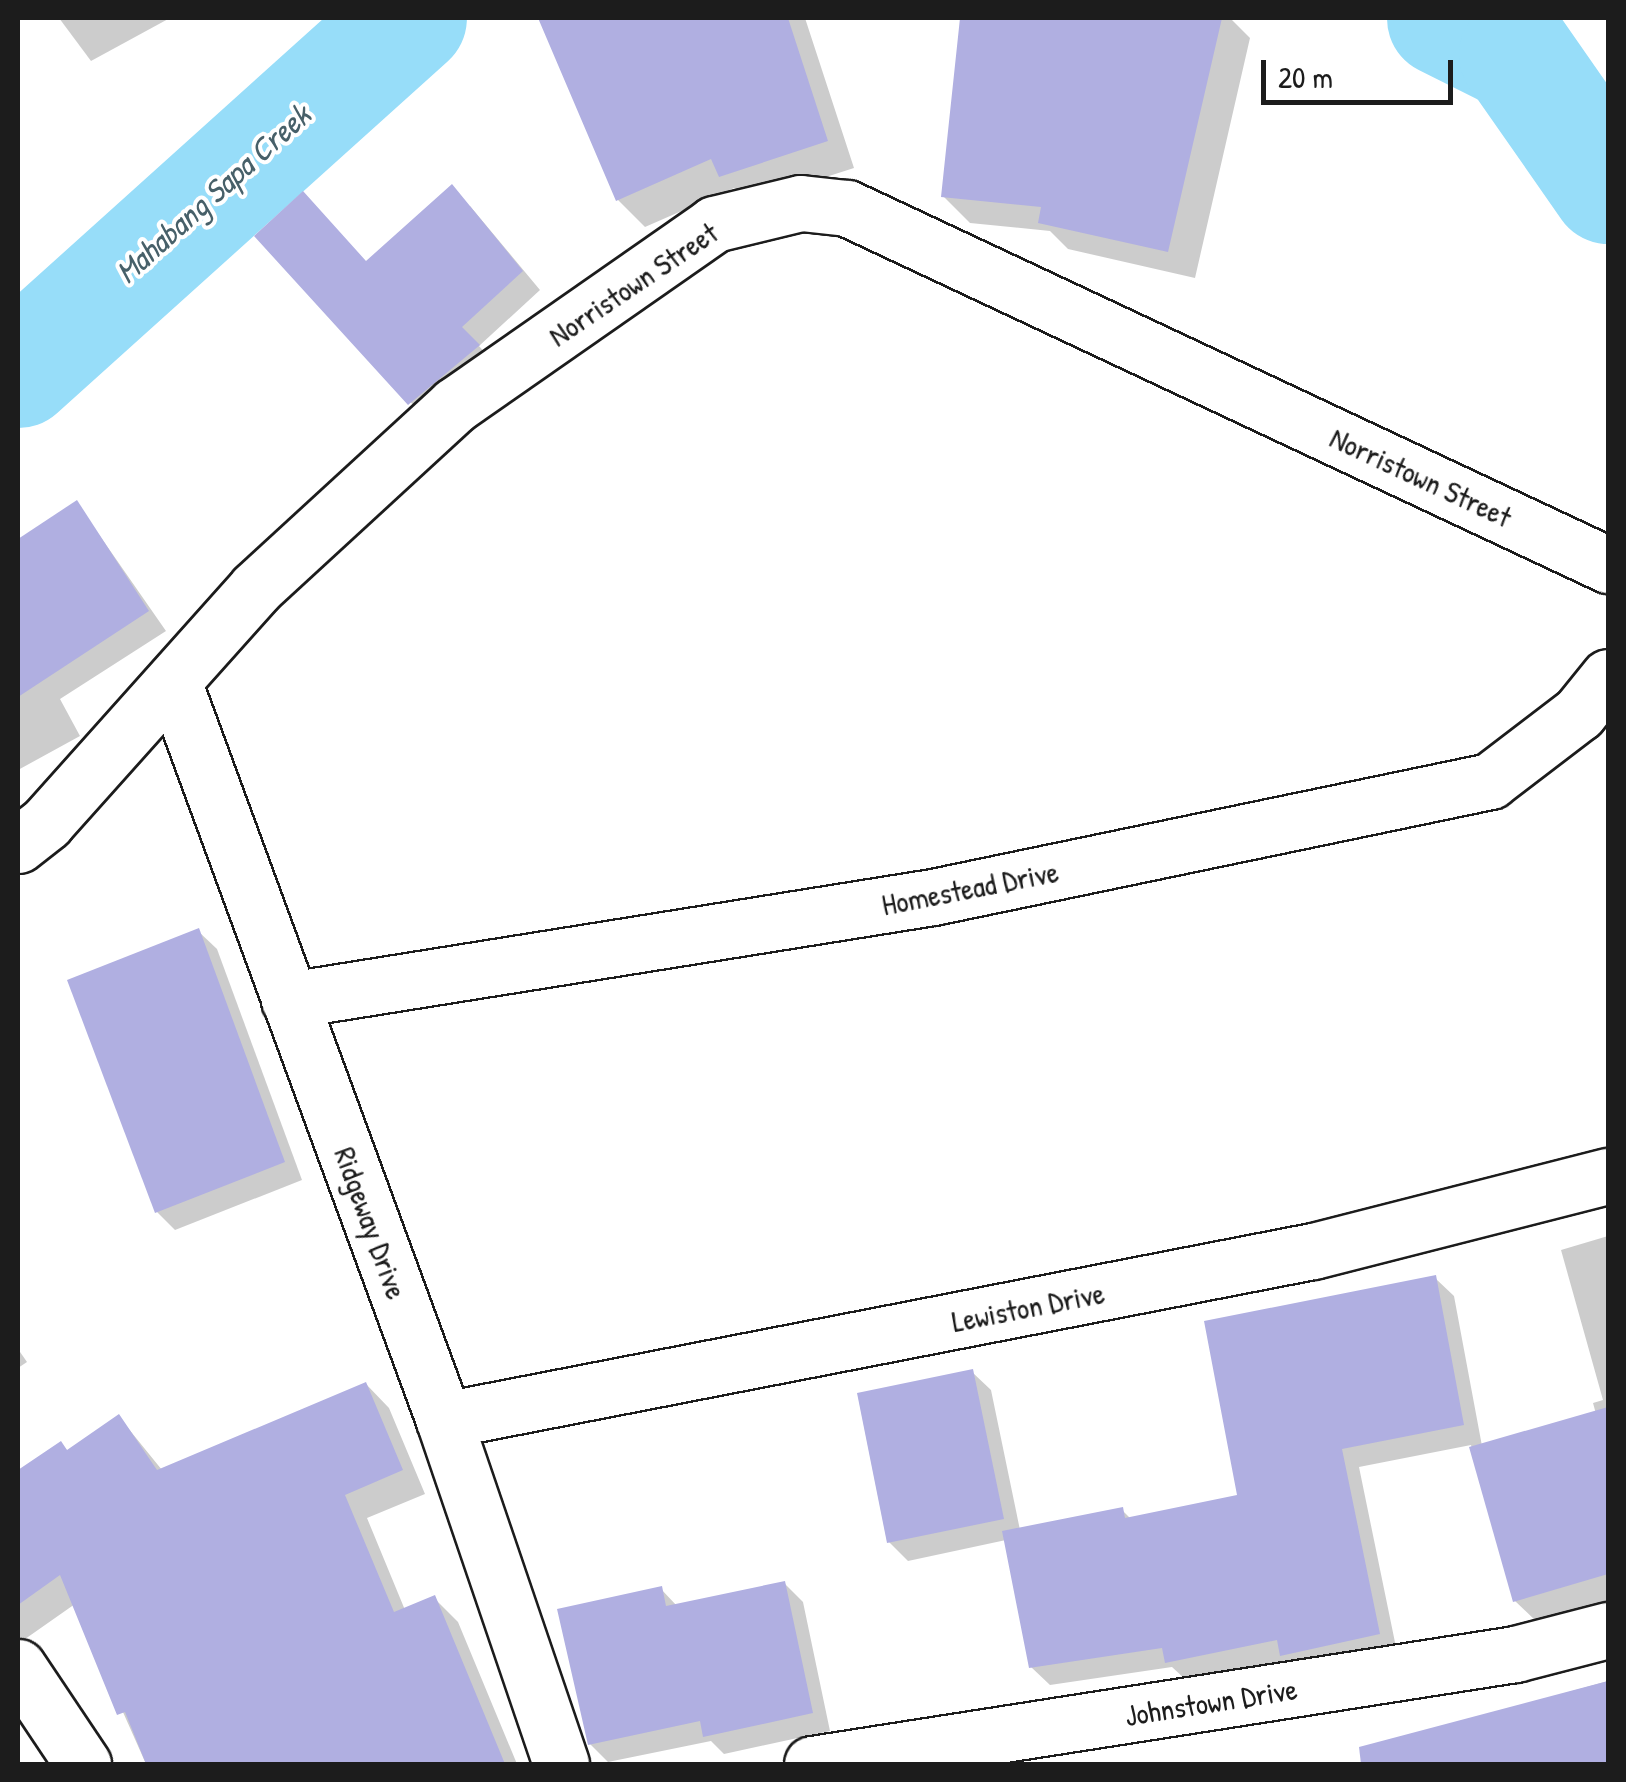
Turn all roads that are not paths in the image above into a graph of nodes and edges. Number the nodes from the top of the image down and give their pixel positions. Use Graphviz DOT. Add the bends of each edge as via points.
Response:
graph roads {
  1 [pos="1608,564"];
  2 [pos="1608,677"];
  3 [pos="174,684"];
  4 [pos="18,845"];
  5 [pos="289,1000"];
  6 [pos="1608,1176"];
  7 [pos="444,1420"];
  8 [pos="1608,1630"];
  9 [pos="18,1667"];
  10 [pos="83,1764"];
  11 [pos="561,1764"];
  12 [pos="812,1764"];
  1 -- 3 [label="street, Norristown Street" via="847,208 801,203 714,224 454,405 256,588"];
  2 -- 5 [label="street, Homestead Drive" via="1579,713 1490,781 933,898"];
  3 -- 4 [label="street, Norristown Street"];
  3 -- 5 [label="street, Ridgeway Drive"];
  5 -- 7 [label="street, Ridgeway Drive"];
  6 -- 7 [label="street, Lewiston Drive" via="1313,1251"];
  7 -- 11 [label="street, Ridgeway Drive"];
  8 -- 12 [label="street, Johnstown Drive" via="1515,1654"];
  9 -- 10 [label="street"];
}
